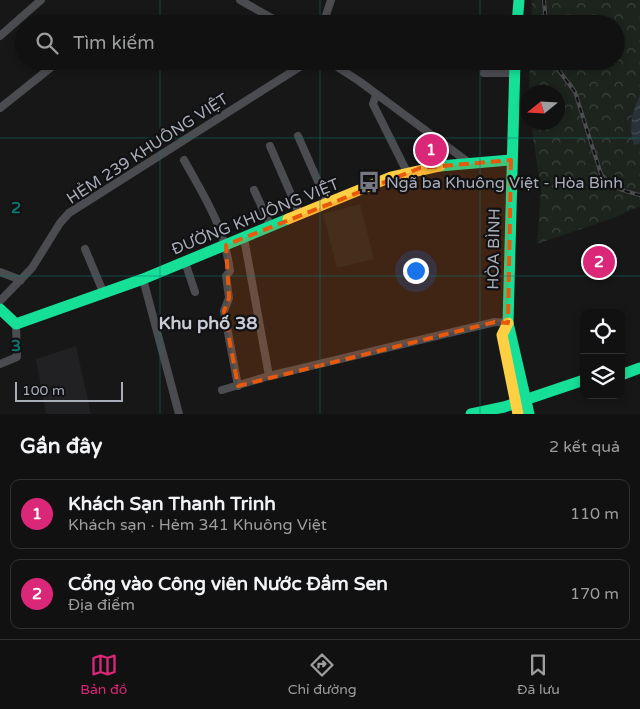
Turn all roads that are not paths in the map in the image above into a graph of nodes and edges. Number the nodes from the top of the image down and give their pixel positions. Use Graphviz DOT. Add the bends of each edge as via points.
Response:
graph roads {
  1 [pos="41,0"];
  2 [pos="240,0"];
  3 [pos="331,0"];
  4 [pos="519,0"];
  5 [pos="24,15"];
  6 [pos="266,15"];
  7 [pos="326,15"];
  8 [pos="518,15"];
  9 [pos="15,23"];
  10 [pos="0,36"];
  11 [pos="48,70"];
  12 [pos="296,70"];
  13 [pos="341,70"];
  14 [pos="496,70"];
  15 [pos="515,70"];
  16 [pos="484,72"];
  17 [pos="376,95"];
  18 [pos="0,108"];
  19 [pos="298,136"];
  20 [pos="270,146"];
  21 [pos="184,160"];
  22 [pos="511,160"];
  23 [pos="468,162"];
  24 [pos="407,172"];
  25 [pos="254,190"];
  26 [pos="328,204"];
  27 [pos="300,215"];
  28 [pos="271,227"];
  29 [pos="244,238"];
  30 [pos="226,245"];
  31 [pos="85,249"];
  32 [pos="185,262"];
  33 [pos="0,272"];
  34 [pos="142,279"];
  35 [pos="21,280"];
  36 [pos="195,292"];
  37 [pos="104,294"];
  38 [pos="0,301"];
  39 [pos="0,309"];
  40 [pos="508,323"];
  41 [pos="16,324"];
  42 [pos="640,360"];
  43 [pos="0,364"];
  44 [pos="625,366"];
  45 [pos="640,368"];
  46 [pos="625,374"];
  47 [pos="270,376"];
  48 [pos="580,382"];
  49 [pos="238,386"];
  50 [pos="580,389"];
  51 [pos="222,390"];
  52 [pos="520,409"];
  53 [pos="179,414"];
  54 [pos="471,414"];
  1 -- 5 [label="street"];
  2 -- 6 [label="street"];
  3 -- 7 [label="street"];
  4 -- 8 [label="street"];
  9 -- 10 [label="street"];
  11 -- 18 [label="street"];
  12 -- 35 [label="street, HẺM 239 KHUÔNG VIỆT" via="69,213"];
  13 -- 17 [label="street"];
  14 -- 16 [label="street"];
  15 -- 22 [label="street"];
  17 -- 23 [label="street"];
  17 -- 24 [label="street" via="373,104"];
  19 -- 26 [label="street"];
  20 -- 27 [label="street"];
  21 -- 30 [label="street" via="216,216"];
  22 -- 23 [label="street, ĐƯỜNG KHUÔNG VIỆT"];
  22 -- 40 [label="street, HÒA BÌNH"];
  23 -- 24 [label="street, ĐƯỜNG KHUÔNG VIỆT"];
  24 -- 26 [label="street, ĐƯỜNG KHUÔNG VIỆT"];
  25 -- 28 [label="street"];
  26 -- 27 [label="street, ĐƯỜNG KHUÔNG VIỆT"];
  27 -- 28 [label="street, ĐƯỜNG KHUÔNG VIỆT"];
  28 -- 29 [label="street, ĐƯỜNG KHUÔNG VIỆT"];
  29 -- 30 [label="street, ĐƯỜNG KHUÔNG VIỆT"];
  29 -- 47 [label="street"];
  30 -- 32 [label="street, ĐƯỜNG KHUÔNG VIỆT"];
  30 -- 49 [label="street" via="230,298 224,311"];
  31 -- 37 [label="street"];
  32 -- 34 [label="street, ĐƯỜNG KHUÔNG VIỆT"];
  32 -- 36 [label="street"];
  33 -- 35 [label="street"];
  34 -- 37 [label="street, ĐƯỜNG KHUÔNG VIỆT"];
  34 -- 53 [label="street"];
  35 -- 38 [label="street, HẺM 239 KHUÔNG VIỆT"];
  37 -- 41 [label="street, ĐƯỜNG KHUÔNG VIỆT"];
  39 -- 41 [label="street"];
  40 -- 47 [label="street" via="495,322"];
  40 -- 52 [label="street, HÒA BÌNH"];
  41 -- 43 [label="street" via="17,357"];
  42 -- 44 [label="street"];
  45 -- 46 [label="street"];
  47 -- 49 [label="street"];
  48 -- 52 [label="street"];
  49 -- 51 [label="street"];
  50 -- 52 [label="street"];
  52 -- 54 [label="street"];
}
